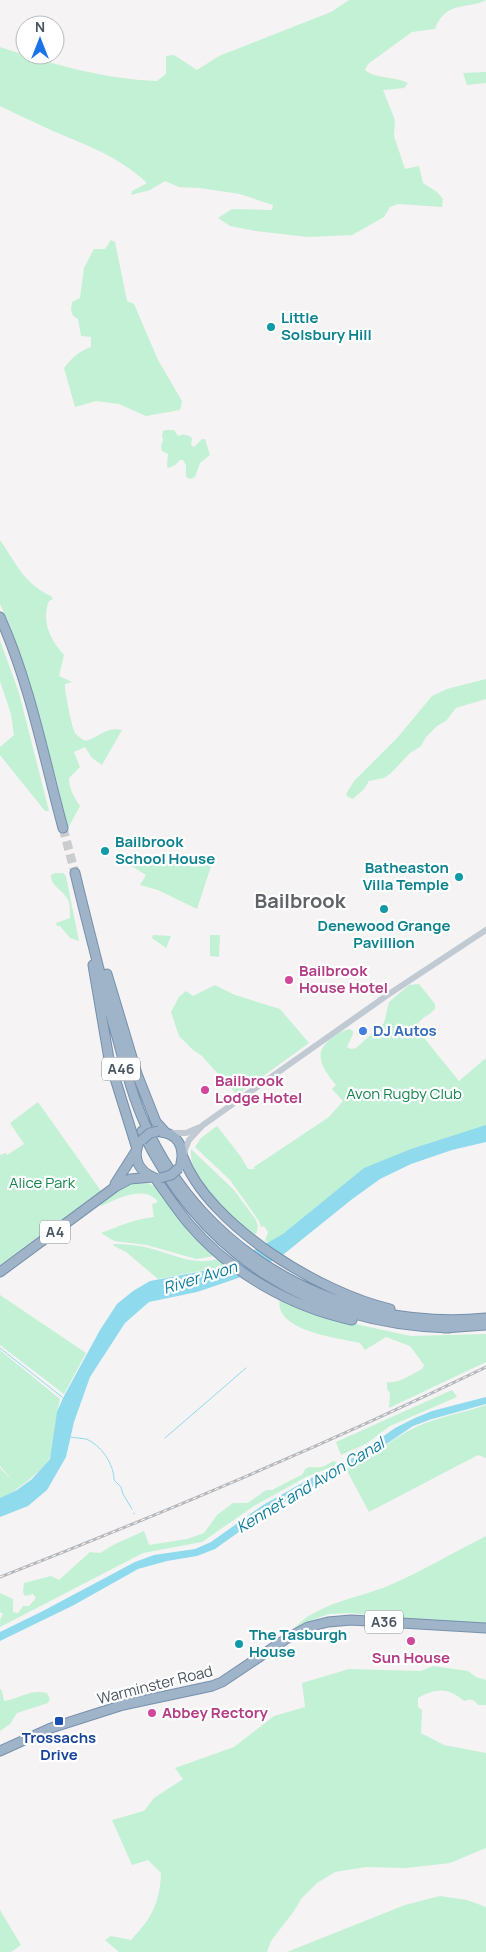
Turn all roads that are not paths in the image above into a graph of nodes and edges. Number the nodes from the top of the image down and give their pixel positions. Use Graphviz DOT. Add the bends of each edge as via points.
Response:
graph roads {
  1 [pos="0,617"];
  2 [pos="0,631"];
  3 [pos="79,888"];
  4 [pos="486,930"];
  5 [pos="92,957"];
  6 [pos="203,1125"];
  7 [pos="164,1132"];
  8 [pos="137,1150"];
  9 [pos="183,1156"];
  10 [pos="156,1177"];
  11 [pos="110,1190"];
  12 [pos="224,1238"];
  13 [pos="0,1272"];
  14 [pos="486,1317"];
  15 [pos="486,1325"];
  16 [pos="449,1328"];
  17 [pos="486,1628"];
  18 [pos="0,1752"];
  1 -- 2 [label="highway" via="30,701 61,829 21,690"];
  3 -- 5 [label="highway, A46" via="72,873"];
  3 -- 7 [label="highway" via="137,1074 156,1122"];
  3 -- 12 [label="highway, A46" via="127,1072 145,1124 167,1164"];
  4 -- 6 [label="street"];
  5 -- 8 [label="highway" via="109,1059"];
  5 -- 12 [label="highway, A46" via="139,1126 177,1191 194,1213"];
  6 -- 7 [label="street" via="186,1133"];
  6 -- 9 [label="street" via="189,1140"];
  7 -- 8 [label="highway, A4, bridge" via="150,1133"];
  7 -- 9 [label="highway" via="177,1139"];
  8 -- 10 [label="highway" via="138,1165"];
  8 -- 11 [label="highway, A4"];
  9 -- 10 [label="highway, A4, bridge" via="179,1168 171,1175"];
  9 -- 14 [label="highway" via="192,1178 219,1210 276,1256 325,1285 402,1312"];
  10 -- 11 [label="highway, A4" via="130,1179"];
  10 -- 16 [label="highway" via="189,1224 214,1250 255,1280 294,1301 375,1325"];
  11 -- 13 [label="highway, A4"];
  12 -- 14 [label="highway, A46" via="270,1268 314,1291 355,1307 400,1317 448,1320"];
  12 -- 16 [label="highway, A46" via="240,1257 304,1296 372,1320"];
  15 -- 16 [label="highway"];
  17 -- 18 [label="highway, Warminster Road / A36" via="351,1620 308,1627 222,1682 122,1705 51,1728"];
}
